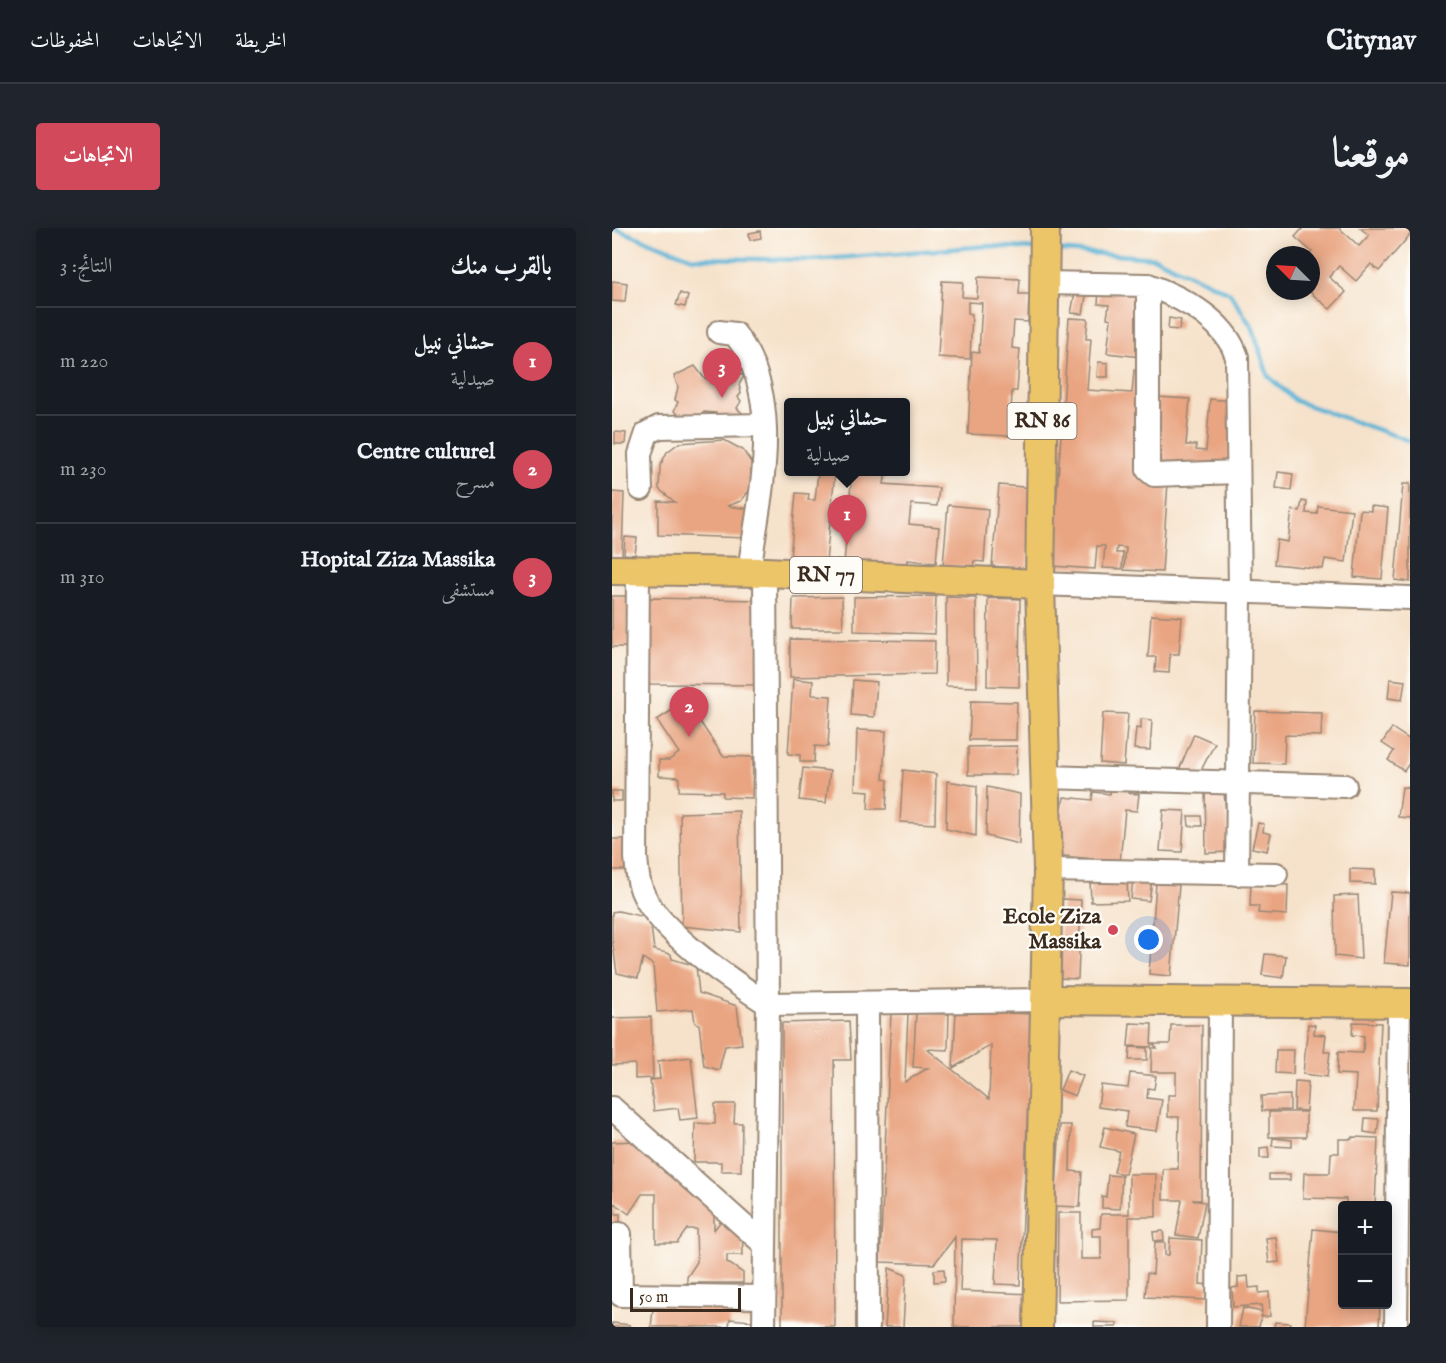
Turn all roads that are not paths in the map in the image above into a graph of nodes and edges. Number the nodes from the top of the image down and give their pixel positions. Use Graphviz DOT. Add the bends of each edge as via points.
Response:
graph roads {
  1 [pos="1045,228"];
  2 [pos="1045,270"];
  3 [pos="1148,285"];
  4 [pos="719,332"];
  5 [pos="764,425"];
  6 [pos="1238,472"];
  7 [pos="641,489"];
  8 [pos="625,570"];
  9 [pos="757,572"];
  10 [pos="1040,584"];
  11 [pos="1240,593"];
  12 [pos="1410,598"];
  13 [pos="1047,777"];
  14 [pos="1237,783"];
  15 [pos="1345,786"];
  16 [pos="1048,870"];
  17 [pos="1237,874"];
  18 [pos="1276,874"];
  19 [pos="1045,1000"];
  20 [pos="1220,1001"];
  21 [pos="867,1003"];
  22 [pos="1404,1003"];
  23 [pos="768,1004"];
  24 [pos="612,1108"];
  25 [pos="1404,1130"];
  26 [pos="620,1234"];
  27 [pos="764,1244"];
  28 [pos="616,1264"];
  29 [pos="764,1297"];
  30 [pos="1403,1302"];
  31 [pos="764,1327"];
  32 [pos="868,1327"];
  33 [pos="1038,1327"];
  34 [pos="1218,1327"];
  35 [pos="1396,1327"];
  1 -- 2 [label="main road, RN 86"];
  2 -- 3 [label="street"];
  2 -- 10 [label="main road, RN 86"];
  3 -- 6 [label="street" via="1169,292 1219,325 1232,341 1239,380"];
  3 -- 6 [label="street" via="1148,470 1154,475"];
  4 -- 5 [label="street" via="735,334 747,350 759,379"];
  5 -- 7 [label="street" via="659,427 647,433 640,454"];
  5 -- 9 [label="street"];
  6 -- 11 [label="street"];
  8 -- 9 [label="main road, RN 77"];
  8 -- 23 [label="street" via="640,886 649,904 671,930 741,988"];
  9 -- 10 [label="main road, RN 77"];
  9 -- 23 [label="street"];
  10 -- 11 [label="street"];
  10 -- 13 [label="main road, RN 86"];
  11 -- 12 [label="street"];
  11 -- 14 [label="street"];
  13 -- 14 [label="street"];
  13 -- 16 [label="main road, RN 86"];
  14 -- 15 [label="street"];
  14 -- 17 [label="street"];
  16 -- 17 [label="street"];
  16 -- 19 [label="main road, RN 86"];
  17 -- 18 [label="street"];
  19 -- 20 [label="main road"];
  19 -- 21 [label="street"];
  19 -- 33 [label="main road, RN 86"];
  20 -- 22 [label="main road"];
  20 -- 34 [label="street"];
  21 -- 23 [label="street"];
  21 -- 32 [label="street"];
  22 -- 25 [label="street"];
  23 -- 27 [label="street"];
  24 -- 27 [label="street"];
  25 -- 30 [label="street"];
  26 -- 28 [label="street"];
  27 -- 29 [label="street"];
  28 -- 29 [label="street" via="621,1295"];
  29 -- 31 [label="street"];
  30 -- 35 [label="street"];
}
